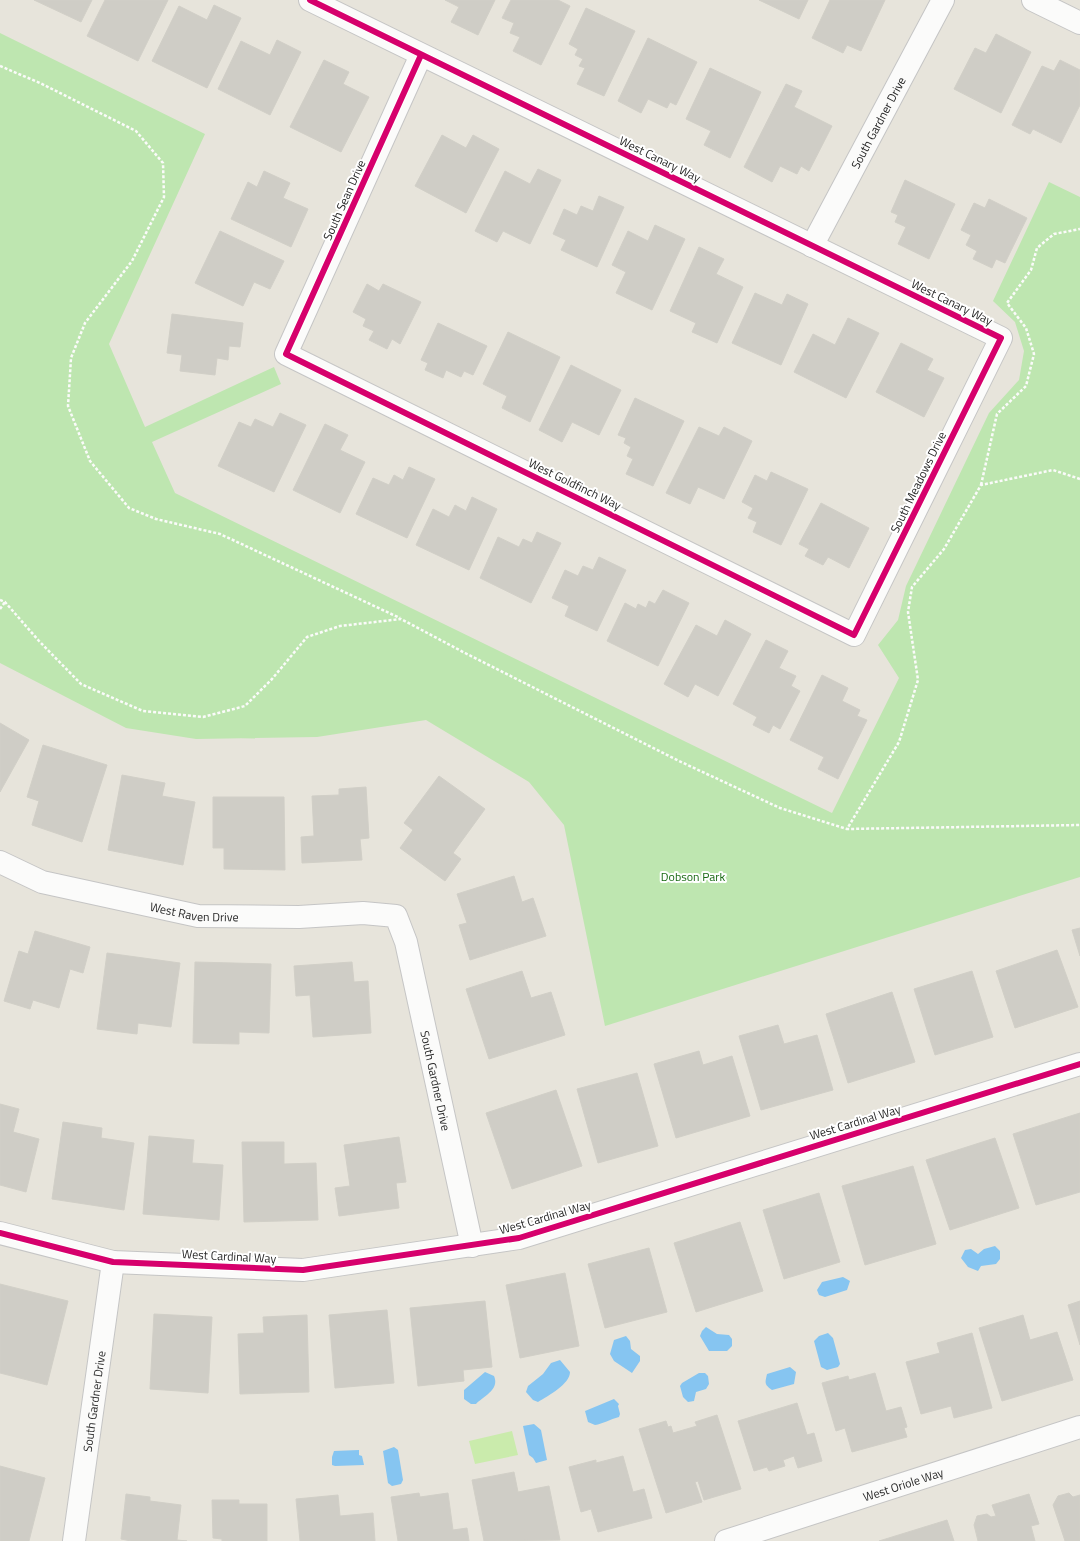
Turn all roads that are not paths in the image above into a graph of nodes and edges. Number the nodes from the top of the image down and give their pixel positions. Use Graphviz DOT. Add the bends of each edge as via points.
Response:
graph roads {
  1 [pos="310,0"];
  2 [pos="943,0"];
  3 [pos="1033,0"];
  4 [pos="1080,23"];
  5 [pos="422,55"];
  6 [pos="812,246"];
  7 [pos="1001,338"];
  8 [pos="286,354"];
  9 [pos="854,635"];
  10 [pos="0,862"];
  11 [pos="396,916"];
  12 [pos="1080,1064"];
  13 [pos="0,1233"];
  14 [pos="472,1246"];
  15 [pos="113,1262"];
  16 [pos="1080,1427"];
  17 [pos="732,1540"];
  18 [pos="74,1541"];
  1 -- 5 [label="street, West Canary Way"];
  2 -- 6 [label="street, South Gardner Drive"];
  3 -- 4 [label="street"];
  5 -- 6 [label="street, West Canary Way"];
  5 -- 8 [label="street, South Sean Drive"];
  6 -- 7 [label="street, West Canary Way"];
  7 -- 9 [label="street, South Meadows Drive"];
  8 -- 9 [label="street, West Goldfinch Way"];
  10 -- 11 [label="street, West Raven Drive" via="42,882 198,916 299,917 363,913"];
  11 -- 14 [label="street, South Gardner Drive" via="406,942"];
  12 -- 14 [label="street, West Cardinal Way" via="519,1238"];
  13 -- 15 [label="street, West Cardinal Way"];
  14 -- 15 [label="street, West Cardinal Way" via="303,1270"];
  15 -- 18 [label="street, South Gardner Drive"];
  16 -- 17 [label="street, West Oriole Way"];
}
